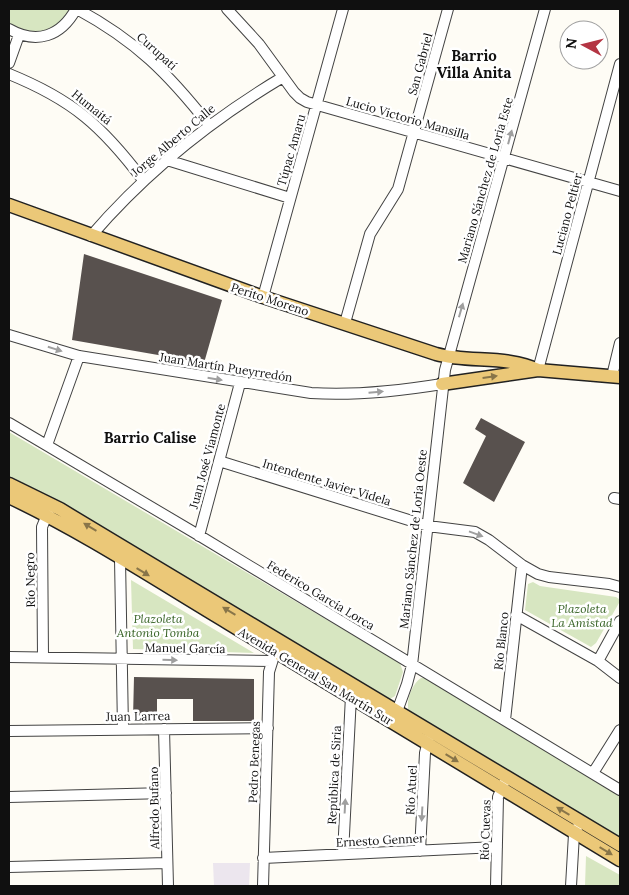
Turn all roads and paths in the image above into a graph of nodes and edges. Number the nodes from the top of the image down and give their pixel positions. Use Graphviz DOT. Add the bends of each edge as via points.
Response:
graph roads {
  1 [pos="77,9"];
  2 [pos="227,9"];
  3 [pos="343,9"];
  4 [pos="448,9"];
  5 [pos="545,9"];
  6 [pos="9,29"];
  7 [pos="19,35"];
  8 [pos="9,63"];
  9 [pos="620,64"];
  10 [pos="9,74"];
  11 [pos="283,77"];
  12 [pos="316,105"];
  13 [pos="209,124"];
  14 [pos="414,132"];
  15 [pos="504,159"];
  16 [pos="167,160"];
  17 [pos="143,180"];
  18 [pos="588,181"];
  19 [pos="620,191"];
  20 [pos="290,198"];
  21 [pos="9,205"];
  22 [pos="91,236"];
  23 [pos="263,297"];
  24 [pos="344,323"];
  25 [pos="9,335"];
  26 [pos="620,343"];
  27 [pos="79,356"];
  28 [pos="448,357"];
  29 [pos="618,361"];
  30 [pos="538,370"];
  31 [pos="616,376"];
  32 [pos="240,383"];
  33 [pos="442,384"];
  34 [pos="9,423"];
  35 [pos="47,445"];
  36 [pos="219,461"];
  37 [pos="9,484"];
  38 [pos="9,497"];
  39 [pos="49,511"];
  40 [pos="428,526"];
  41 [pos="199,536"];
  42 [pos="123,554"];
  43 [pos="522,565"];
  44 [pos="620,587"];
  45 [pos="516,615"];
  46 [pos="620,621"];
  47 [pos="276,652"];
  48 [pos="9,657"];
  49 [pos="43,657"];
  50 [pos="122,659"];
  51 [pos="598,661"];
  52 [pos="412,665"];
  53 [pos="620,678"];
  54 [pos="351,696"];
  55 [pos="395,717"];
  56 [pos="505,720"];
  57 [pos="164,728"];
  58 [pos="268,728"];
  59 [pos="123,729"];
  60 [pos="620,730"];
  61 [pos="9,731"];
  62 [pos="429,737"];
  63 [pos="593,773"];
  64 [pos="504,782"];
  65 [pos="620,790"];
  66 [pos="166,793"];
  67 [pos="9,797"];
  68 [pos="578,827"];
  69 [pos="620,845"];
  70 [pos="497,847"];
  71 [pos="420,850"];
  72 [pos="343,854"];
  73 [pos="264,858"];
  74 [pos="620,860"];
  75 [pos="167,863"];
  76 [pos="9,867"];
  77 [pos="168,886"];
  78 [pos="263,886"];
  79 [pos="496,886"];
  80 [pos="571,886"];
  1 -- 7 [label="street" via="59,30 46,36"];
  1 -- 13 [label="street, Curupatí" via="112,29 149,58"];
  2 -- 11 [label="street, Lucio Victorio Mansilla"];
  3 -- 12 [label="street, Túpac Amaru"];
  4 -- 14 [label="street, San Gabriel"];
  15 -- 5 [label="street, Mariano Sánchez de Loria Este, one-way"];
  6 -- 7 [label="street"];
  7 -- 8 [label="street"];
  9 -- 18 [label="street, Luciano Peltier"];
  10 -- 17 [label="street, Humaitá" via="47,91 80,112 116,146"];
  11 -- 12 [label="street, Lucio Victorio Mansilla" via="300,98"];
  11 -- 13 [label="street, Jorge Alberto Calle"];
  12 -- 14 [label="street, Lucio Victorio Mansilla"];
  12 -- 20 [label="street, Túpac Amaru"];
  13 -- 16 [label="street, Jorge Alberto Calle"];
  14 -- 15 [label="street, Lucio Victorio Mansilla"];
  14 -- 24 [label="street, San Gabriel" via="398,189 370,234"];
  15 -- 18 [label="street, Lucio Victorio Mansilla"];
  28 -- 15 [label="street, Mariano Sánchez de Loria Este, one-way"];
  16 -- 17 [label="street, Jorge Alberto Calle"];
  16 -- 20 [label="street"];
  17 -- 22 [label="street, Jorge Alberto Calle"];
  18 -- 19 [label="street, Lucio Victorio Mansilla"];
  18 -- 30 [label="street, Luciano Peltier"];
  20 -- 23 [label="street, Túpac Amaru"];
  21 -- 22 [label="main road, Perito Moreno"];
  22 -- 23 [label="main road, Perito Moreno"];
  23 -- 24 [label="main road, Perito Moreno"];
  24 -- 28 [label="main road, Perito Moreno"];
  25 -- 27 [label="street, Juan Martín Pueyrredón, one-way"];
  26 -- 29 [label="street"];
  27 -- 32 [label="street, Juan Martín Pueyrredón, one-way"];
  27 -- 35 [label="street"];
  28 -- 30 [label="main road, Perito Moreno" via="519,364"];
  28 -- 33 [label="street, Mariano Sánchez de Loria Oeste"];
  29 -- 31 [label="street"];
  30 -- 31 [label="main road, Perito Moreno"];
  33 -- 30 [label="main road, Perito Moreno, one-way"];
  32 -- 33 [label="street, Juan Martín Pueyrredón, one-way" via="333,394"];
  32 -- 36 [label="street, Juan José Viamonte"];
  33 -- 40 [label="street, Mariano Sánchez de Loria Oeste"];
  34 -- 35 [label="street, Federico García Lorca"];
  35 -- 41 [label="street, Federico García Lorca"];
  36 -- 40 [label="street, Intendente Javier Videla"];
  36 -- 41 [label="street, Juan José Viamonte"];
  37 -- 39 [label="main road, Avenida General San Martín Sur"];
  38 -- 39 [label="main road, Avenida General San Martín Sur"];
  39 -- 42 [label="main road, Avenida General San Martín Sur"];
  39 -- 49 [label="street, Río Negro" via="42,527"];
  40 -- 43 [label="street, Intendente Javier Videla, one-way" via="475,532"];
  40 -- 52 [label="street, Mariano Sánchez de Loria Oeste"];
  41 -- 52 [label="street, Federico García Lorca"];
  42 -- 47 [label="main road, Avenida General San Martín Sur"];
  42 -- 50 [label="street"];
  43 -- 44 [label="street, Intendente Javier Videla" via="549,577"];
  43 -- 45 [label="street, Río Blanco"];
  45 -- 51 [label="street"];
  45 -- 56 [label="street, Río Blanco"];
  46 -- 51 [label="street"];
  50 -- 47 [label="street, Manuel García, one-way"];
  47 -- 54 [label="main road, Avenida General San Martín Sur"];
  47 -- 55 [label="main road, Avenida General San Martín Sur"];
  47 -- 58 [label="street, Pedro Benegas" via="269,672"];
  48 -- 49 [label="street, Manuel García"];
  49 -- 50 [label="street, Manuel García"];
  50 -- 59 [label="street"];
  51 -- 53 [label="street"];
  52 -- 55 [label="street, Mariano Sánchez de Loria Oeste"];
  52 -- 56 [label="street, Federico García Lorca"];
  54 -- 55 [label="main road, Avenida General San Martín Sur"];
  72 -- 54 [label="street, República de Siria, one-way"];
  55 -- 62 [label="main road, Avenida General San Martín Sur"];
  56 -- 63 [label="street, Federico García Lorca"];
  57 -- 58 [label="street, Juan Larrea"];
  57 -- 59 [label="street, Juan Larrea"];
  57 -- 66 [label="street, Alfredo Bufano"];
  58 -- 73 [label="street, Pedro Benegas"];
  59 -- 61 [label="street, Juan Larrea"];
  60 -- 63 [label="street"];
  62 -- 64 [label="main road, Avenida General San Martín Sur"];
  62 -- 71 [label="street, Río Atuel, one-way"];
  63 -- 65 [label="street, Federico García Lorca"];
  64 -- 68 [label="main road, Avenida General San Martín Sur"];
  64 -- 70 [label="street, Río Cuevas" via="498,797"];
  66 -- 67 [label="street"];
  66 -- 75 [label="street, Alfredo Bufano"];
  68 -- 69 [label="main road, Avenida General San Martín Sur"];
  68 -- 74 [label="main road, Avenida General San Martín Sur, one-way"];
  68 -- 80 [label="street"];
  70 -- 71 [label="street, Ernesto Genner"];
  70 -- 79 [label="street, Río Cuevas"];
  71 -- 72 [label="street, Ernesto Genner"];
  72 -- 73 [label="street, Ernesto Genner"];
  73 -- 78 [label="street, Pedro Benegas"];
  75 -- 76 [label="street"];
  75 -- 77 [label="street, Alfredo Bufano"];
}
